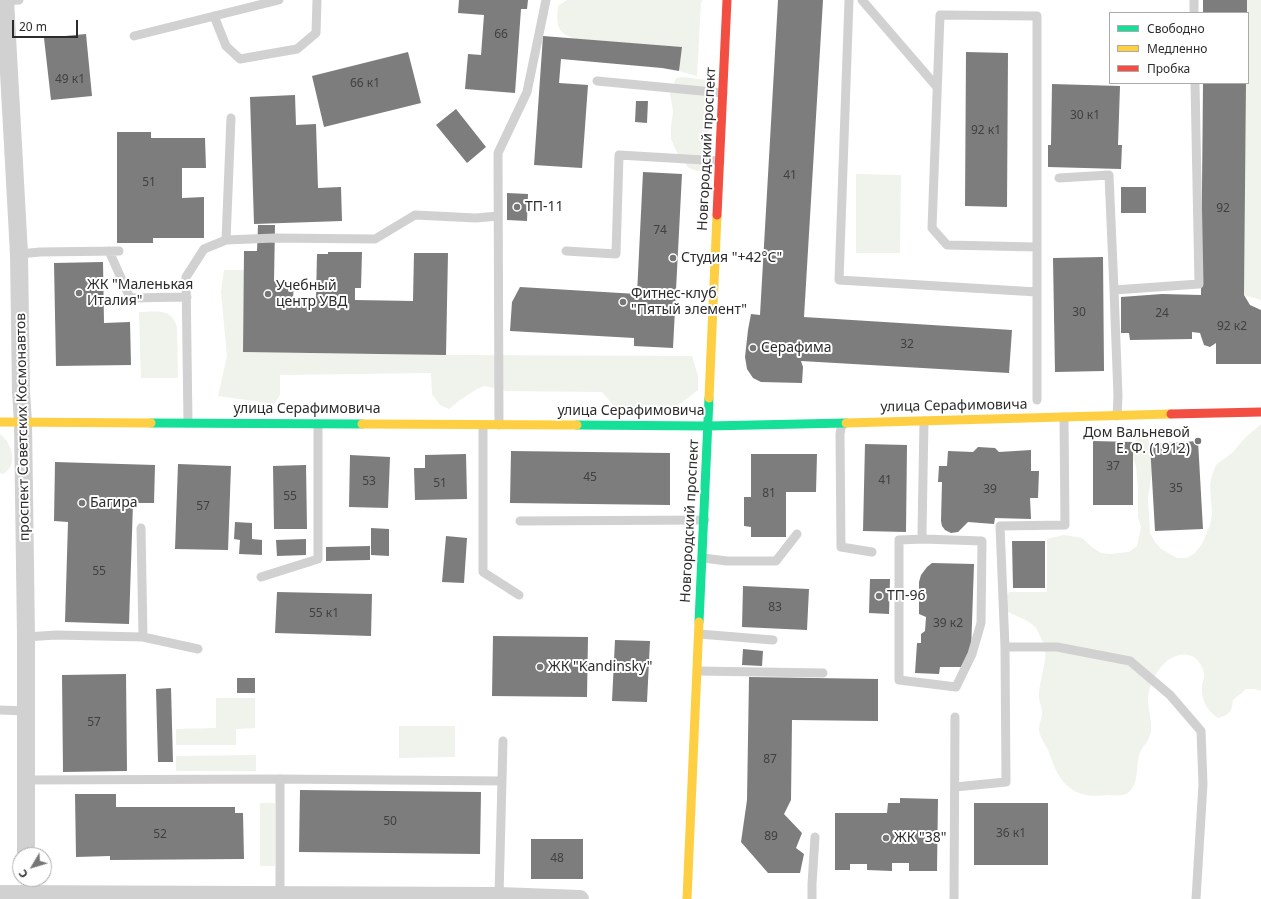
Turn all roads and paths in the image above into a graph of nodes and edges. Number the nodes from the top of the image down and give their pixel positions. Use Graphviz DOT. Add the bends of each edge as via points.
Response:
graph roads {
  1 [pos="10,0"];
  2 [pos="280,0"];
  3 [pos="317,0"];
  4 [pos="546,0"];
  5 [pos="727,0"];
  6 [pos="849,0"];
  7 [pos="862,0"];
  8 [pos="1194,0"];
  9 [pos="1194,12"];
  10 [pos="214,16"];
  11 [pos="134,36"];
  12 [pos="597,80"];
  13 [pos="1195,84"];
  14 [pos="937,87"];
  15 [pos="723,93"];
  16 [pos="231,118"];
  17 [pos="720,161"];
  18 [pos="1059,178"];
  19 [pos="498,216"];
  20 [pos="226,240"];
  21 [pos="1036,247"];
  22 [pos="109,251"];
  23 [pos="118,251"];
  24 [pos="566,251"];
  25 [pos="20,254"];
  26 [pos="1114,290"];
  27 [pos="1037,292"];
  28 [pos="187,296"];
  29 [pos="1036,400"];
  30 [pos="1261,412"];
  31 [pos="1117,416"];
  32 [pos="1064,417"];
  33 [pos="924,420"];
  34 [pos="0,422"];
  35 [pos="24,422"];
  36 [pos="842,422"];
  37 [pos="188,423"];
  38 [pos="318,424"];
  39 [pos="483,425"];
  40 [pos="499,425"];
  41 [pos="708,426"];
  42 [pos="705,520"];
  43 [pos="520,521"];
  44 [pos="141,528"];
  45 [pos="797,534"];
  46 [pos="923,539"];
  47 [pos="872,552"];
  48 [pos="703,558"];
  49 [pos="260,577"];
  50 [pos="519,595"];
  51 [pos="699,634"];
  52 [pos="26,637"];
  53 [pos="143,638"];
  54 [pos="773,640"];
  55 [pos="1004,647"];
  56 [pos="198,649"];
  57 [pos="697,671"];
  58 [pos="823,673"];
  59 [pos="0,710"];
  60 [pos="26,711"];
  61 [pos="955,717"];
  62 [pos="503,741"];
  63 [pos="280,779"];
  64 [pos="26,780"];
  65 [pos="502,781"];
  66 [pos="956,787"];
  67 [pos="815,837"];
  68 [pos="26,847"];
  69 [pos="26,891"];
  70 [pos="0,894"];
  71 [pos="280,896"];
  72 [pos="499,896"];
  73 [pos="550,898"];
  74 [pos="580,899"];
  75 [pos="687,899"];
  76 [pos="812,899"];
  77 [pos="954,899"];
  78 [pos="1196,899"];
  1 -- 25 [label="street, проспект Советских Космонавтов"];
  2 -- 10 [label="lane"];
  3 -- 10 [label="lane" via="316,33 297,50 240,60 226,46"];
  4 -- 19 [label="lane" via="527,92 498,153"];
  5 -- 15 [label="street, Новгородский проспект"];
  6 -- 27 [label="lane" via="839,280"];
  7 -- 14 [label="lane"];
  8 -- 9 [label="lane"];
  10 -- 11 [label="lane"];
  12 -- 15 [label="lane"];
  13 -- 26 [label="lane" via="1199,284"];
  14 -- 21 [label="lane" via="932,228 947,245"];
  14 -- 21 [label="lane" via="940,15 1036,16"];
  15 -- 17 [label="street, Новгородский проспект"];
  16 -- 20 [label="lane"];
  17 -- 24 [label="lane" via="619,155 616,254"];
  17 -- 41 [label="street, Новгородский проспект"];
  18 -- 26 [label="lane" via="1109,175"];
  19 -- 20 [label="lane" via="415,216 375,239"];
  19 -- 40 [label="lane"];
  20 -- 28 [label="lane" via="204,249 186,277"];
  21 -- 27 [label="lane"];
  22 -- 23 [label="lane"];
  22 -- 25 [label="lane"];
  22 -- 28 [label="lane" via="130,298"];
  25 -- 35 [label="street, проспект Советских Космонавтов" via="21,392"];
  26 -- 31 [label="lane"];
  27 -- 29 [label="lane"];
  28 -- 37 [label="lane"];
  30 -- 31 [label="street, улица Серафимовича"];
  31 -- 32 [label="street, улица Серафимовича"];
  32 -- 33 [label="street, улица Серафимовича"];
  32 -- 55 [label="lane" via="1065,525 1000,526"];
  33 -- 36 [label="street, улица Серафимовича"];
  33 -- 46 [label="lane"];
  34 -- 35 [label="street, улица Серафимовича"];
  35 -- 37 [label="street, улица Серафимовича"];
  35 -- 52 [label="street, проспект Советских Космонавтов"];
  36 -- 41 [label="street, улица Серафимовича"];
  36 -- 47 [label="lane" via="841,546"];
  37 -- 38 [label="street, улица Серафимовича"];
  38 -- 39 [label="street, улица Серафимовича"];
  38 -- 49 [label="lane" via="318,560"];
  39 -- 40 [label="street, улица Серафимовича"];
  39 -- 50 [label="lane" via="483,572"];
  40 -- 41 [label="street, улица Серафимовича"];
  41 -- 42 [label="street, Новгородский проспект"];
  42 -- 43 [label="lane"];
  42 -- 48 [label="street, Новгородский проспект"];
  44 -- 53 [label="lane"];
  45 -- 48 [label="lane" via="776,561 727,561"];
  46 -- 46 [label="lane" via="982,541 981,623 972,654 956,687 899,680 899,540"];
  48 -- 51 [label="street, Новгородский проспект"];
  51 -- 54 [label="lane"];
  51 -- 57 [label="street, Новгородский проспект"];
  52 -- 53 [label="lane" via="56,635"];
  52 -- 60 [label="street, проспект Советских Космонавтов"];
  53 -- 56 [label="lane"];
  55 -- 66 [label="lane" via="1006,782"];
  55 -- 78 [label="lane" via="1057,647 1130,661 1170,695 1201,731 1204,784"];
  57 -- 58 [label="lane"];
  57 -- 75 [label="street, Новгородский проспект"];
  59 -- 60 [label="lane"];
  60 -- 64 [label="street, проспект Советских Космонавтов"];
  61 -- 66 [label="lane"];
  62 -- 65 [label="lane"];
  63 -- 64 [label="lane"];
  63 -- 65 [label="lane"];
  63 -- 71 [label="lane"];
  64 -- 68 [label="street, проспект Советских Космонавтов"];
  65 -- 72 [label="lane"];
  66 -- 77 [label="lane"];
  67 -- 76 [label="lane"];
  69 -- 70 [label="street"];
  69 -- 71 [label="street"];
  71 -- 72 [label="street"];
  72 -- 73 [label="street"];
  73 -- 74 [label="street"];
}
